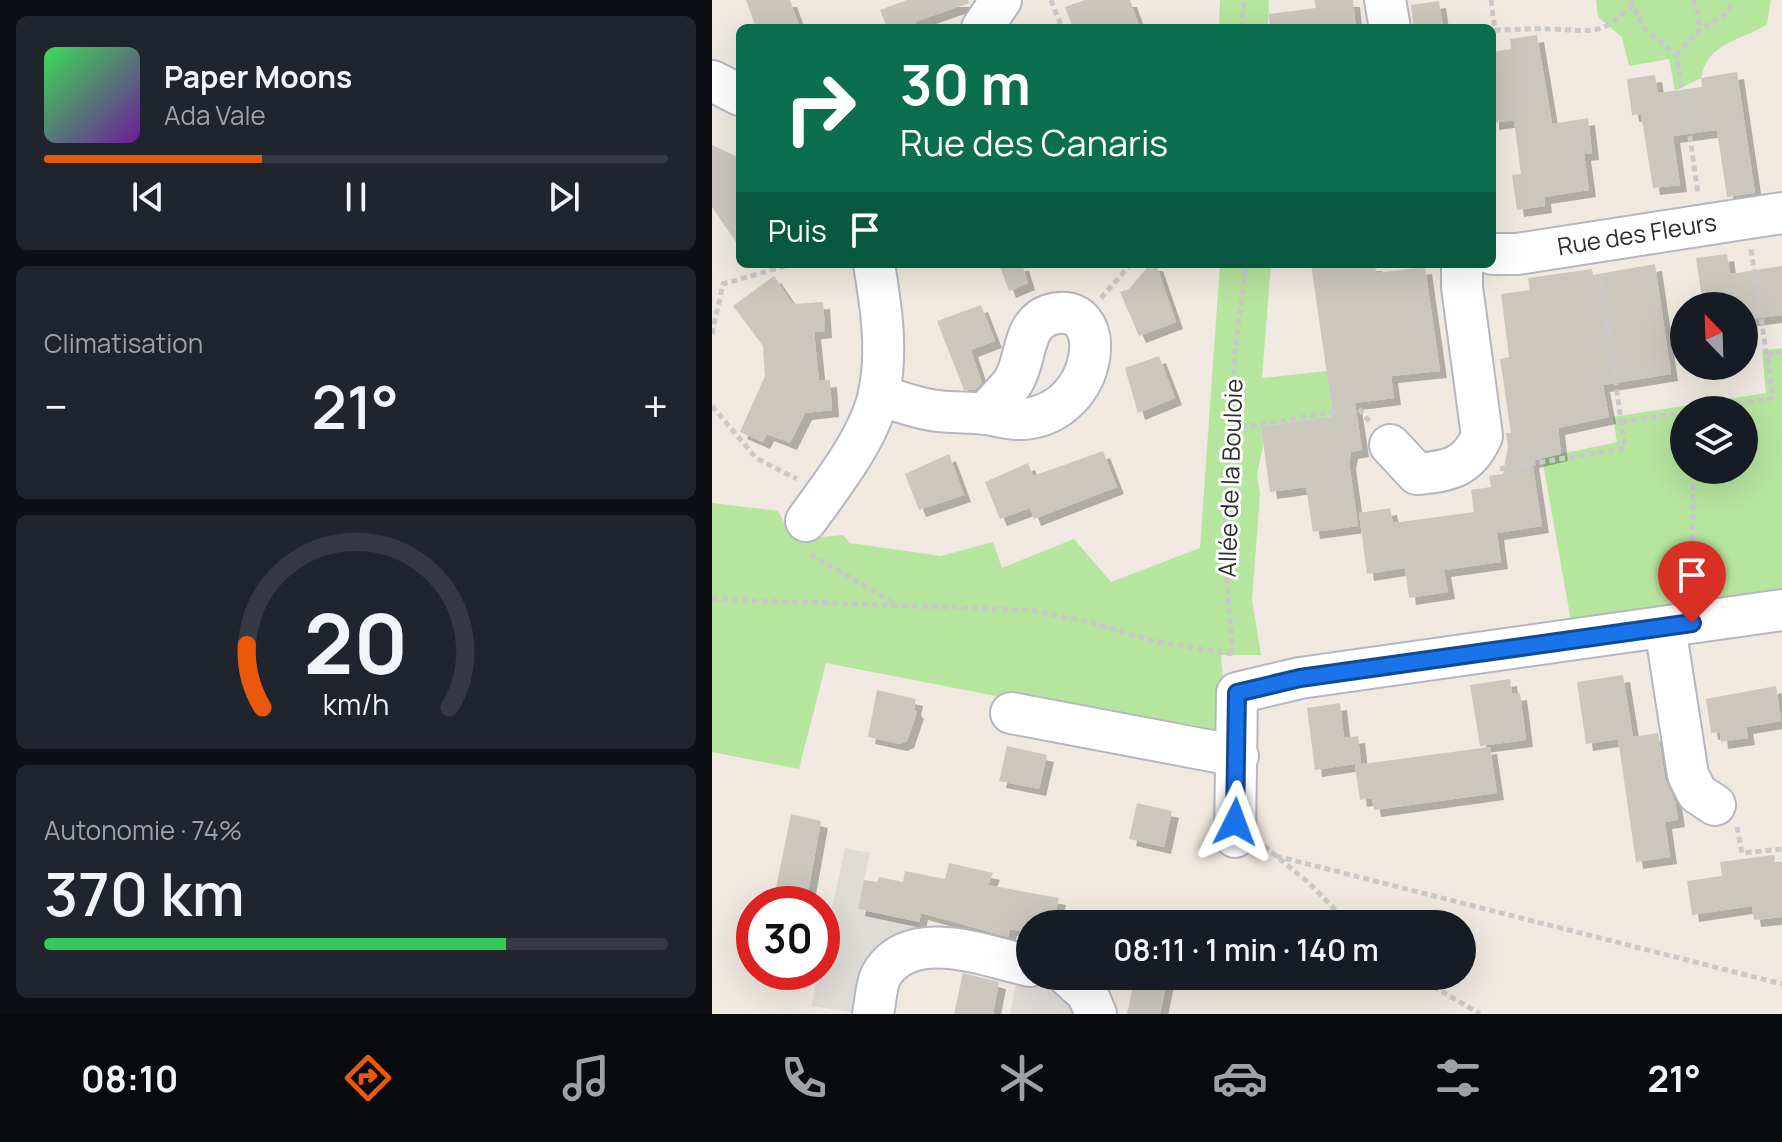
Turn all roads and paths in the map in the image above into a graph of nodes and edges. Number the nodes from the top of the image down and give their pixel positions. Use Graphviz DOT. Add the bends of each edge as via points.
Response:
graph roads {
  1 [pos="1001,0"];
  2 [pos="1051,0"];
  3 [pos="1244,0"];
  4 [pos="1385,0"];
  5 [pos="1491,0"];
  6 [pos="1693,0"];
  7 [pos="1732,0"];
  8 [pos="1631,2"];
  9 [pos="985,24"];
  10 [pos="1060,24"];
  11 [pos="1242,24"];
  12 [pos="1389,24"];
  13 [pos="1492,24"];
  14 [pos="1496,29"];
  15 [pos="1698,31"];
  16 [pos="1676,55"];
  17 [pos="712,81"];
  18 [pos="736,93"];
  19 [pos="1686,108"];
  20 [pos="1687,116"];
  21 [pos="1764,216"];
  22 [pos="1703,225"];
  23 [pos="1595,242"];
  24 [pos="1496,254"];
  25 [pos="778,268"];
  26 [pos="874,268"];
  27 [pos="1127,268"];
  28 [pos="1246,268"];
  29 [pos="1462,268"];
  30 [pos="1079,322"];
  31 [pos="712,334"];
  32 [pos="1782,352"];
  33 [pos="1767,355"];
  34 [pos="879,395"];
  35 [pos="1758,400"];
  36 [pos="712,406"];
  37 [pos="984,414"];
  38 [pos="1670,414"];
  39 [pos="1621,422"];
  40 [pos="1231,429"];
  41 [pos="1390,445"];
  42 [pos="1469,458"];
  43 [pos="1692,484"];
  44 [pos="816,506"];
  45 [pos="712,599"];
  46 [pos="895,603"];
  47 [pos="1782,610"];
  48 [pos="1678,625"];
  49 [pos="1233,654"];
  50 [pos="1237,693"];
  51 [pos="1011,713"];
  52 [pos="1238,756"];
  53 [pos="1715,805"];
  54 [pos="1235,830"];
  55 [pos="1782,849"];
  56 [pos="1276,856"];
  57 [pos="1334,910"];
  58 [pos="1016,963"];
  59 [pos="1782,984"];
  60 [pos="1084,990"];
  61 [pos="1440,990"];
  62 [pos="873,1014"];
  63 [pos="1096,1014"];
  64 [pos="1480,1014"];
  1 -- 9 [label="street"];
  2 -- 10 [label="path"];
  3 -- 11 [label="path"];
  4 -- 12 [label="street"];
  5 -- 13 [label="path"];
  6 -- 15 [label="path"];
  7 -- 15 [label="path" via="1727,13"];
  8 -- 14 [label="path" via="1611,25 1588,33"];
  8 -- 16 [label="path" via="1644,28"];
  15 -- 16 [label="path"];
  16 -- 19 [label="path"];
  17 -- 18 [label="street"];
  20 -- 22 [label="path"];
  21 -- 22 [label="street, Rue des Fleurs"];
  21 -- 33 [label="path"];
  22 -- 23 [label="street, Rue des Fleurs"];
  23 -- 24 [label="street, Rue des Fleurs"];
  23 -- 39 [label="path"];
  25 -- 31 [label="path" via="723,284"];
  26 -- 34 [label="street" via="883,349"];
  27 -- 30 [label="path"];
  28 -- 40 [label="path, Allée de la Bouloie"];
  29 -- 42 [label="street" via="1482,436"];
  30 -- 37 [label="street" via="1050,315 1034,325 1014,381"];
  30 -- 37 [label="street" via="1088,330 1093,348 1076,389 1062,405 1022,419"];
  32 -- 33 [label="path"];
  33 -- 35 [label="path" via="1773,398"];
  34 -- 37 [label="street" via="935,411"];
  34 -- 44 [label="street" via="855,449"];
  36 -- 44 [label="path" via="756,458"];
  38 -- 39 [label="path"];
  39 -- 42 [label="path" via="1625,448 1484,471"];
  40 -- 41 [label="path" via="1358,408"];
  40 -- 49 [label="path, Allée de la Bouloie" via="1224,549"];
  41 -- 42 [label="street" via="1417,474 1451,470"];
  43 -- 48 [label="path"];
  44 -- 46 [label="path" via="810,555"];
  45 -- 46 [label="path"];
  46 -- 49 [label="path" via="1029,610 1158,642"];
  47 -- 48 [label="street"];
  48 -- 50 [label="street" via="1300,678"];
  48 -- 53 [label="street" via="1688,775 1697,793"];
  49 -- 50 [label="path, Allée de la Bouloie"];
  50 -- 52 [label="street"];
  51 -- 52 [label="street"];
  52 -- 54 [label="street"];
  53 -- 55 [label="path" via="1736,820 1742,853"];
  54 -- 56 [label="path"];
  56 -- 57 [label="path"];
  56 -- 59 [label="path"];
  58 -- 62 [label="street" via="929,947 892,962 881,974"];
  60 -- 63 [label="street"];
  61 -- 64 [label="path"];
}
